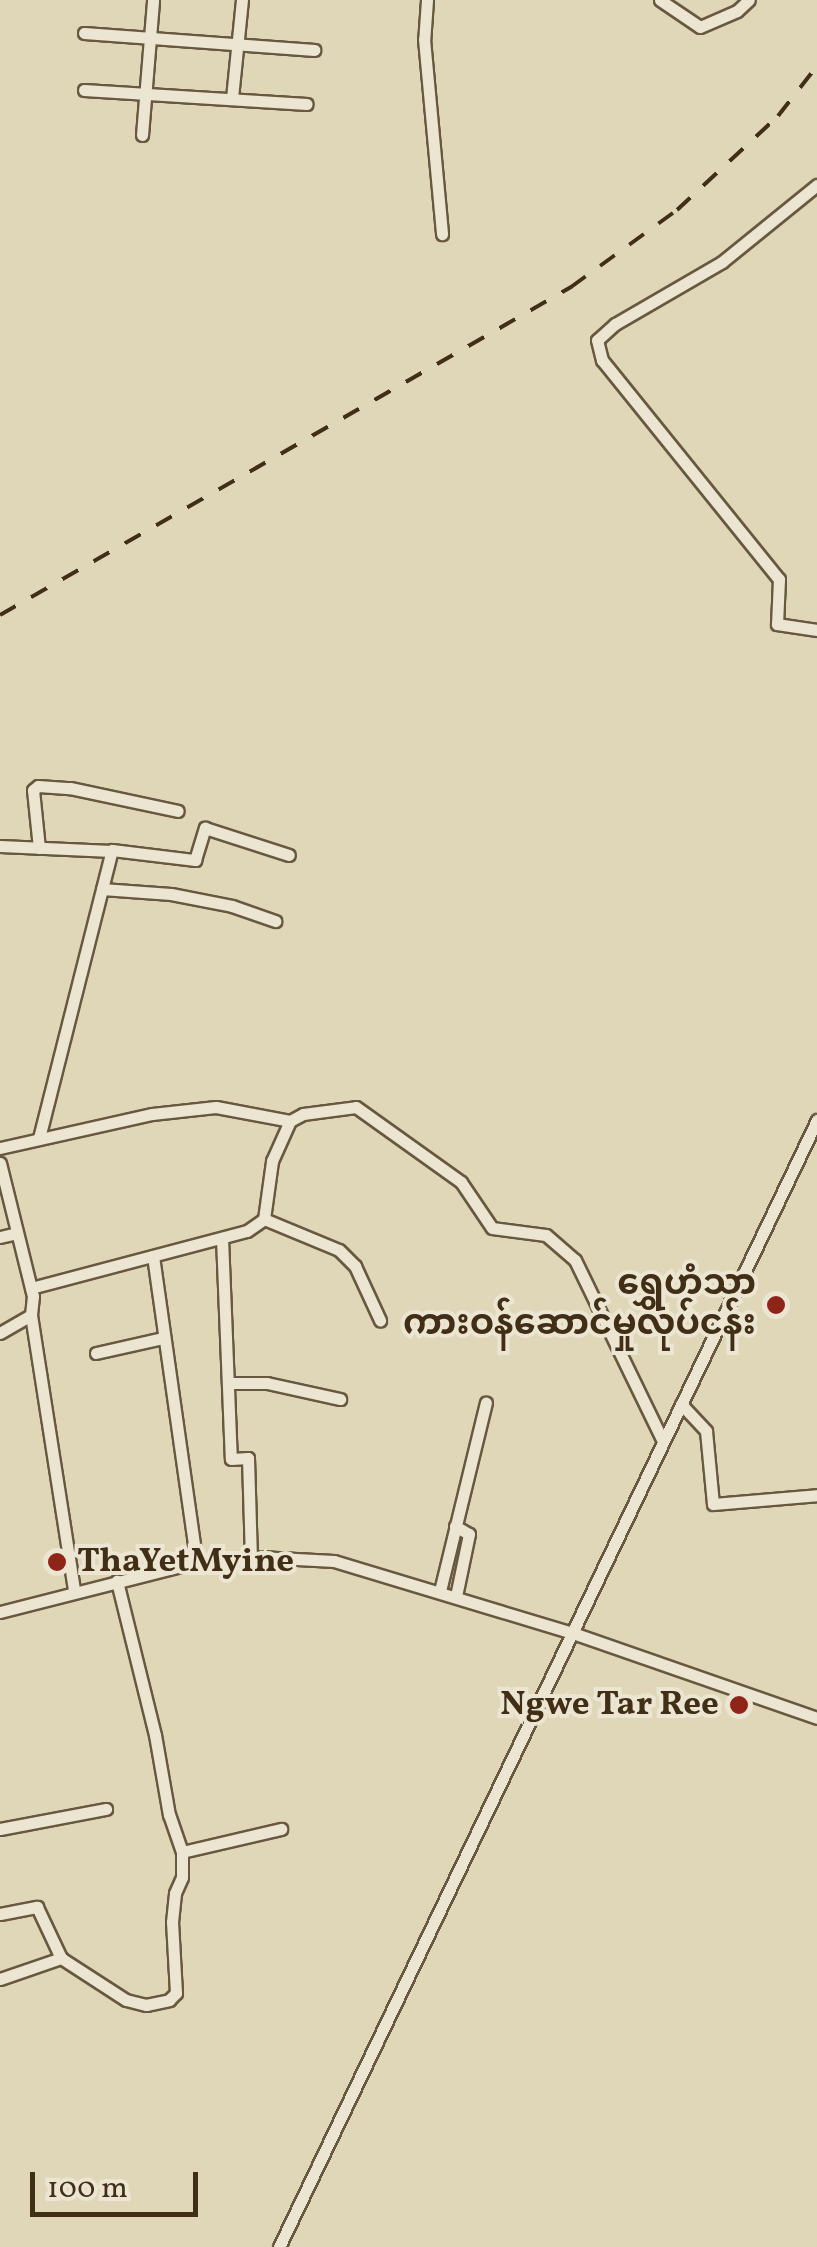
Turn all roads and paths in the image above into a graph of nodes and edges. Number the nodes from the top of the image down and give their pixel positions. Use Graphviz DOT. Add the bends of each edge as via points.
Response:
graph roads {
  1 [pos="152,0"];
  2 [pos="242,0"];
  3 [pos="427,0"];
  4 [pos="660,0"];
  5 [pos="748,0"];
  6 [pos="84,33"];
  7 [pos="152,38"];
  8 [pos="239,45"];
  9 [pos="314,50"];
  10 [pos="84,90"];
  11 [pos="146,93"];
  12 [pos="232,98"];
  13 [pos="307,104"];
  14 [pos="142,135"];
  15 [pos="817,185"];
  16 [pos="442,234"];
  17 [pos="817,630"];
  18 [pos="178,811"];
  19 [pos="0,846"];
  20 [pos="39,848"];
  21 [pos="112,852"];
  22 [pos="290,855"];
  23 [pos="102,889"];
  24 [pos="274,921"];
  25 [pos="817,1120"];
  26 [pos="290,1121"];
  27 [pos="39,1138"];
  28 [pos="0,1148"];
  29 [pos="0,1163"];
  30 [pos="264,1220"];
  31 [pos="18,1233"];
  32 [pos="0,1237"];
  33 [pos="222,1238"];
  34 [pos="153,1256"];
  35 [pos="31,1288"];
  36 [pos="31,1315"];
  37 [pos="380,1320"];
  38 [pos="0,1334"];
  39 [pos="163,1338"];
  40 [pos="96,1353"];
  41 [pos="229,1383"];
  42 [pos="340,1399"];
  43 [pos="486,1404"];
  44 [pos="680,1404"];
  45 [pos="663,1441"];
  46 [pos="817,1495"];
  47 [pos="455,1526"];
  48 [pos="251,1558"];
  49 [pos="197,1564"];
  50 [pos="117,1582"];
  51 [pos="74,1590"];
  52 [pos="440,1591"];
  53 [pos="456,1596"];
  54 [pos="0,1612"];
  55 [pos="573,1633"];
  56 [pos="817,1718"];
  57 [pos="106,1809"];
  58 [pos="0,1829"];
  59 [pos="281,1830"];
  60 [pos="182,1852"];
  61 [pos="0,1914"];
  62 [pos="61,1958"];
  63 [pos="0,1979"];
  64 [pos="278,2247"];
  1 -- 7 [label="street"];
  2 -- 8 [label="street"];
  3 -- 16 [label="street" via="424,39"];
  4 -- 5 [label="street" via="700,26"];
  6 -- 7 [label="street"];
  7 -- 8 [label="street"];
  7 -- 11 [label="street"];
  8 -- 9 [label="street"];
  8 -- 12 [label="street"];
  10 -- 11 [label="street"];
  11 -- 12 [label="street"];
  11 -- 14 [label="street"];
  12 -- 13 [label="street"];
  15 -- 17 [label="street" via="722,262 597,340 602,360 779,579 777,624"];
  18 -- 20 [label="street" via="38,786"];
  19 -- 20 [label="street"];
  20 -- 21 [label="street"];
  21 -- 22 [label="street" via="195,860 205,828"];
  21 -- 23 [label="street"];
  23 -- 24 [label="street" via="171,894"];
  23 -- 27 [label="street"];
  25 -- 44 [label="street"];
  26 -- 27 [label="street" via="216,1107"];
  26 -- 30 [label="street" via="272,1161"];
  26 -- 45 [label="street" via="356,1107 461,1182 492,1228 546,1235 574,1260"];
  27 -- 28 [label="street"];
  29 -- 31 [label="street"];
  30 -- 33 [label="street"];
  30 -- 37 [label="street" via="339,1250"];
  31 -- 32 [label="street"];
  31 -- 35 [label="street"];
  33 -- 34 [label="street"];
  33 -- 41 [label="street"];
  34 -- 35 [label="street"];
  34 -- 39 [label="street"];
  35 -- 36 [label="street"];
  36 -- 38 [label="street"];
  36 -- 51 [label="street"];
  39 -- 40 [label="street"];
  39 -- 49 [label="street"];
  41 -- 42 [label="street"];
  41 -- 48 [label="street" via="231,1459 248,1458"];
  43 -- 47 [label="street"];
  44 -- 45 [label="street"];
  44 -- 46 [label="street" via="706,1431 713,1504"];
  45 -- 55 [label="street"];
  47 -- 52 [label="street"];
  47 -- 53 [label="street" via="469,1534"];
  48 -- 49 [label="street"];
  48 -- 52 [label="street" via="334,1561"];
  49 -- 50 [label="street"];
  50 -- 51 [label="street"];
  50 -- 60 [label="street"];
  51 -- 54 [label="street"];
  52 -- 53 [label="street"];
  53 -- 55 [label="street"];
  55 -- 56 [label="street"];
  55 -- 64 [label="street"];
  57 -- 58 [label="street"];
  59 -- 60 [label="street"];
  60 -- 62 [label="street" via="172,1922 176,1993 169,2000 126,2000"];
  61 -- 62 [label="street" via="37,1907"];
  62 -- 63 [label="street"];
}
